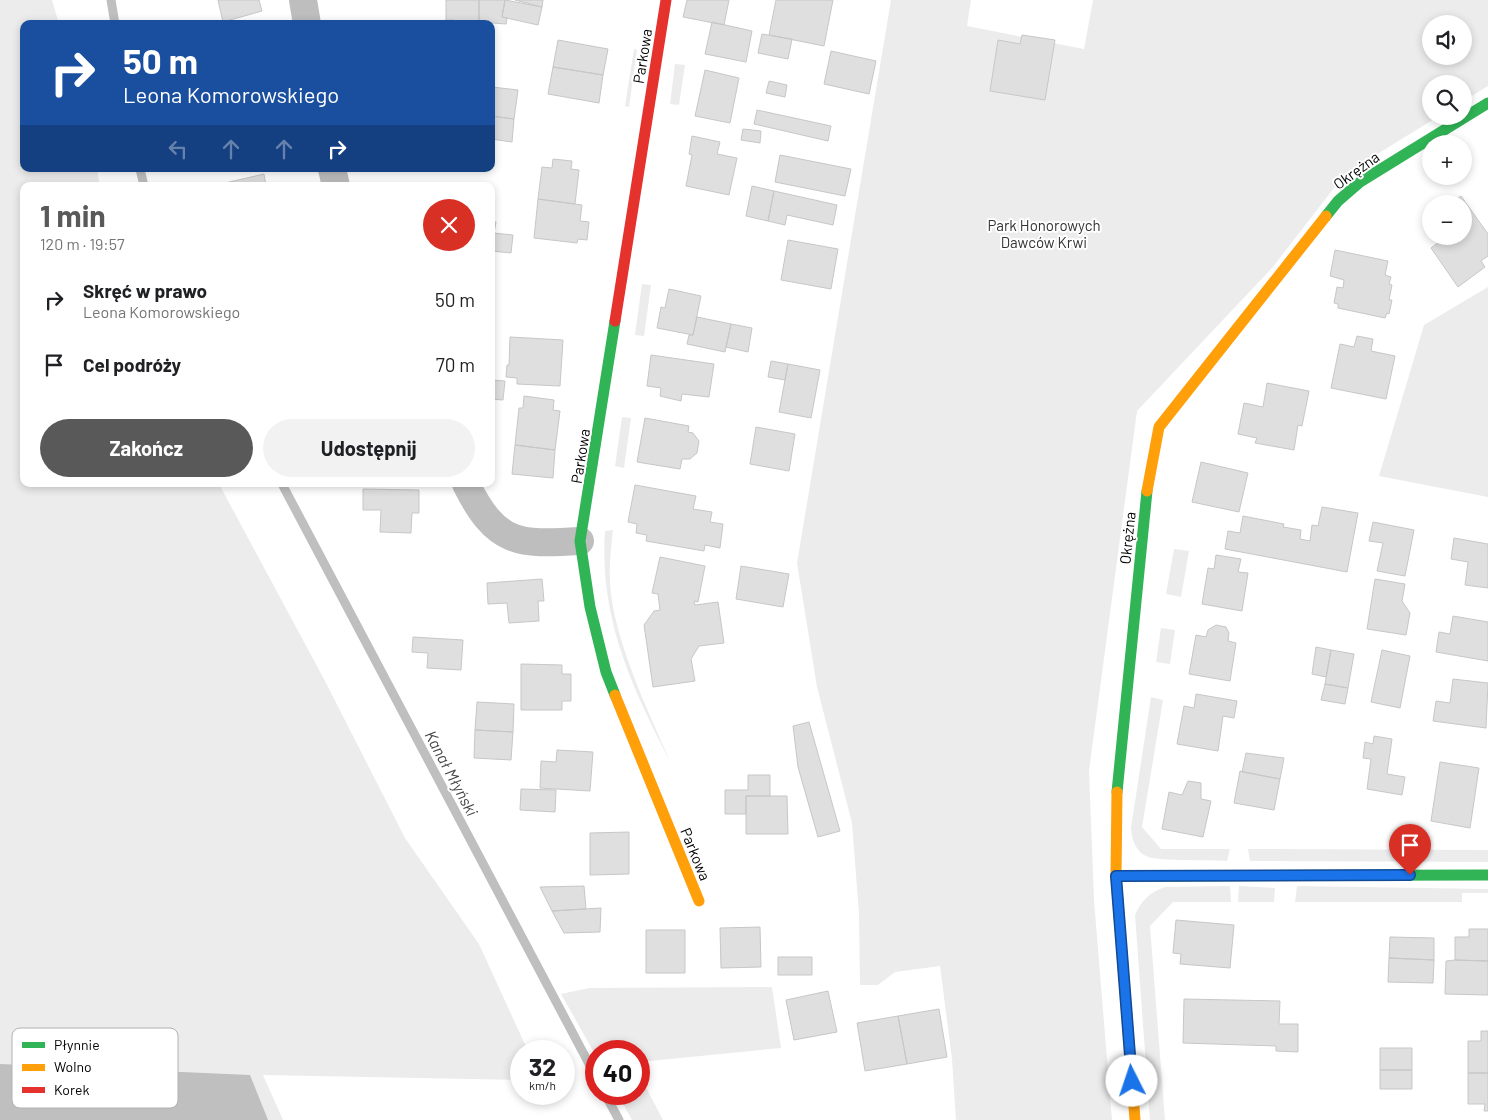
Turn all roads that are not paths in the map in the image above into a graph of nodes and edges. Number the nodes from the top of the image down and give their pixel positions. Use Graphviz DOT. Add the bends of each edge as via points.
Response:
graph roads {
  1 [pos="303,0"];
  2 [pos="666,0"];
  3 [pos="306,20"];
  4 [pos="1488,103"];
  5 [pos="467,487"];
  6 [pos="580,541"];
  7 [pos="1488,875"];
  8 [pos="1116,876"];
  9 [pos="699,901"];
  10 [pos="1135,1120"];
  1 -- 3 [label="street"];
  2 -- 6 [label="street, Parkowa"];
  4 -- 8 [label="street, Okrężna" via="1360,182 1338,201 1159,427 1148,481 1122,728 1116,802"];
  5 -- 6 [label="street" via="478,509 503,534 535,544"];
  6 -- 9 [label="street, Parkowa" via="590,607 606,672"];
  7 -- 8 [label="street"];
  8 -- 10 [label="street, Okrężna"];
}
